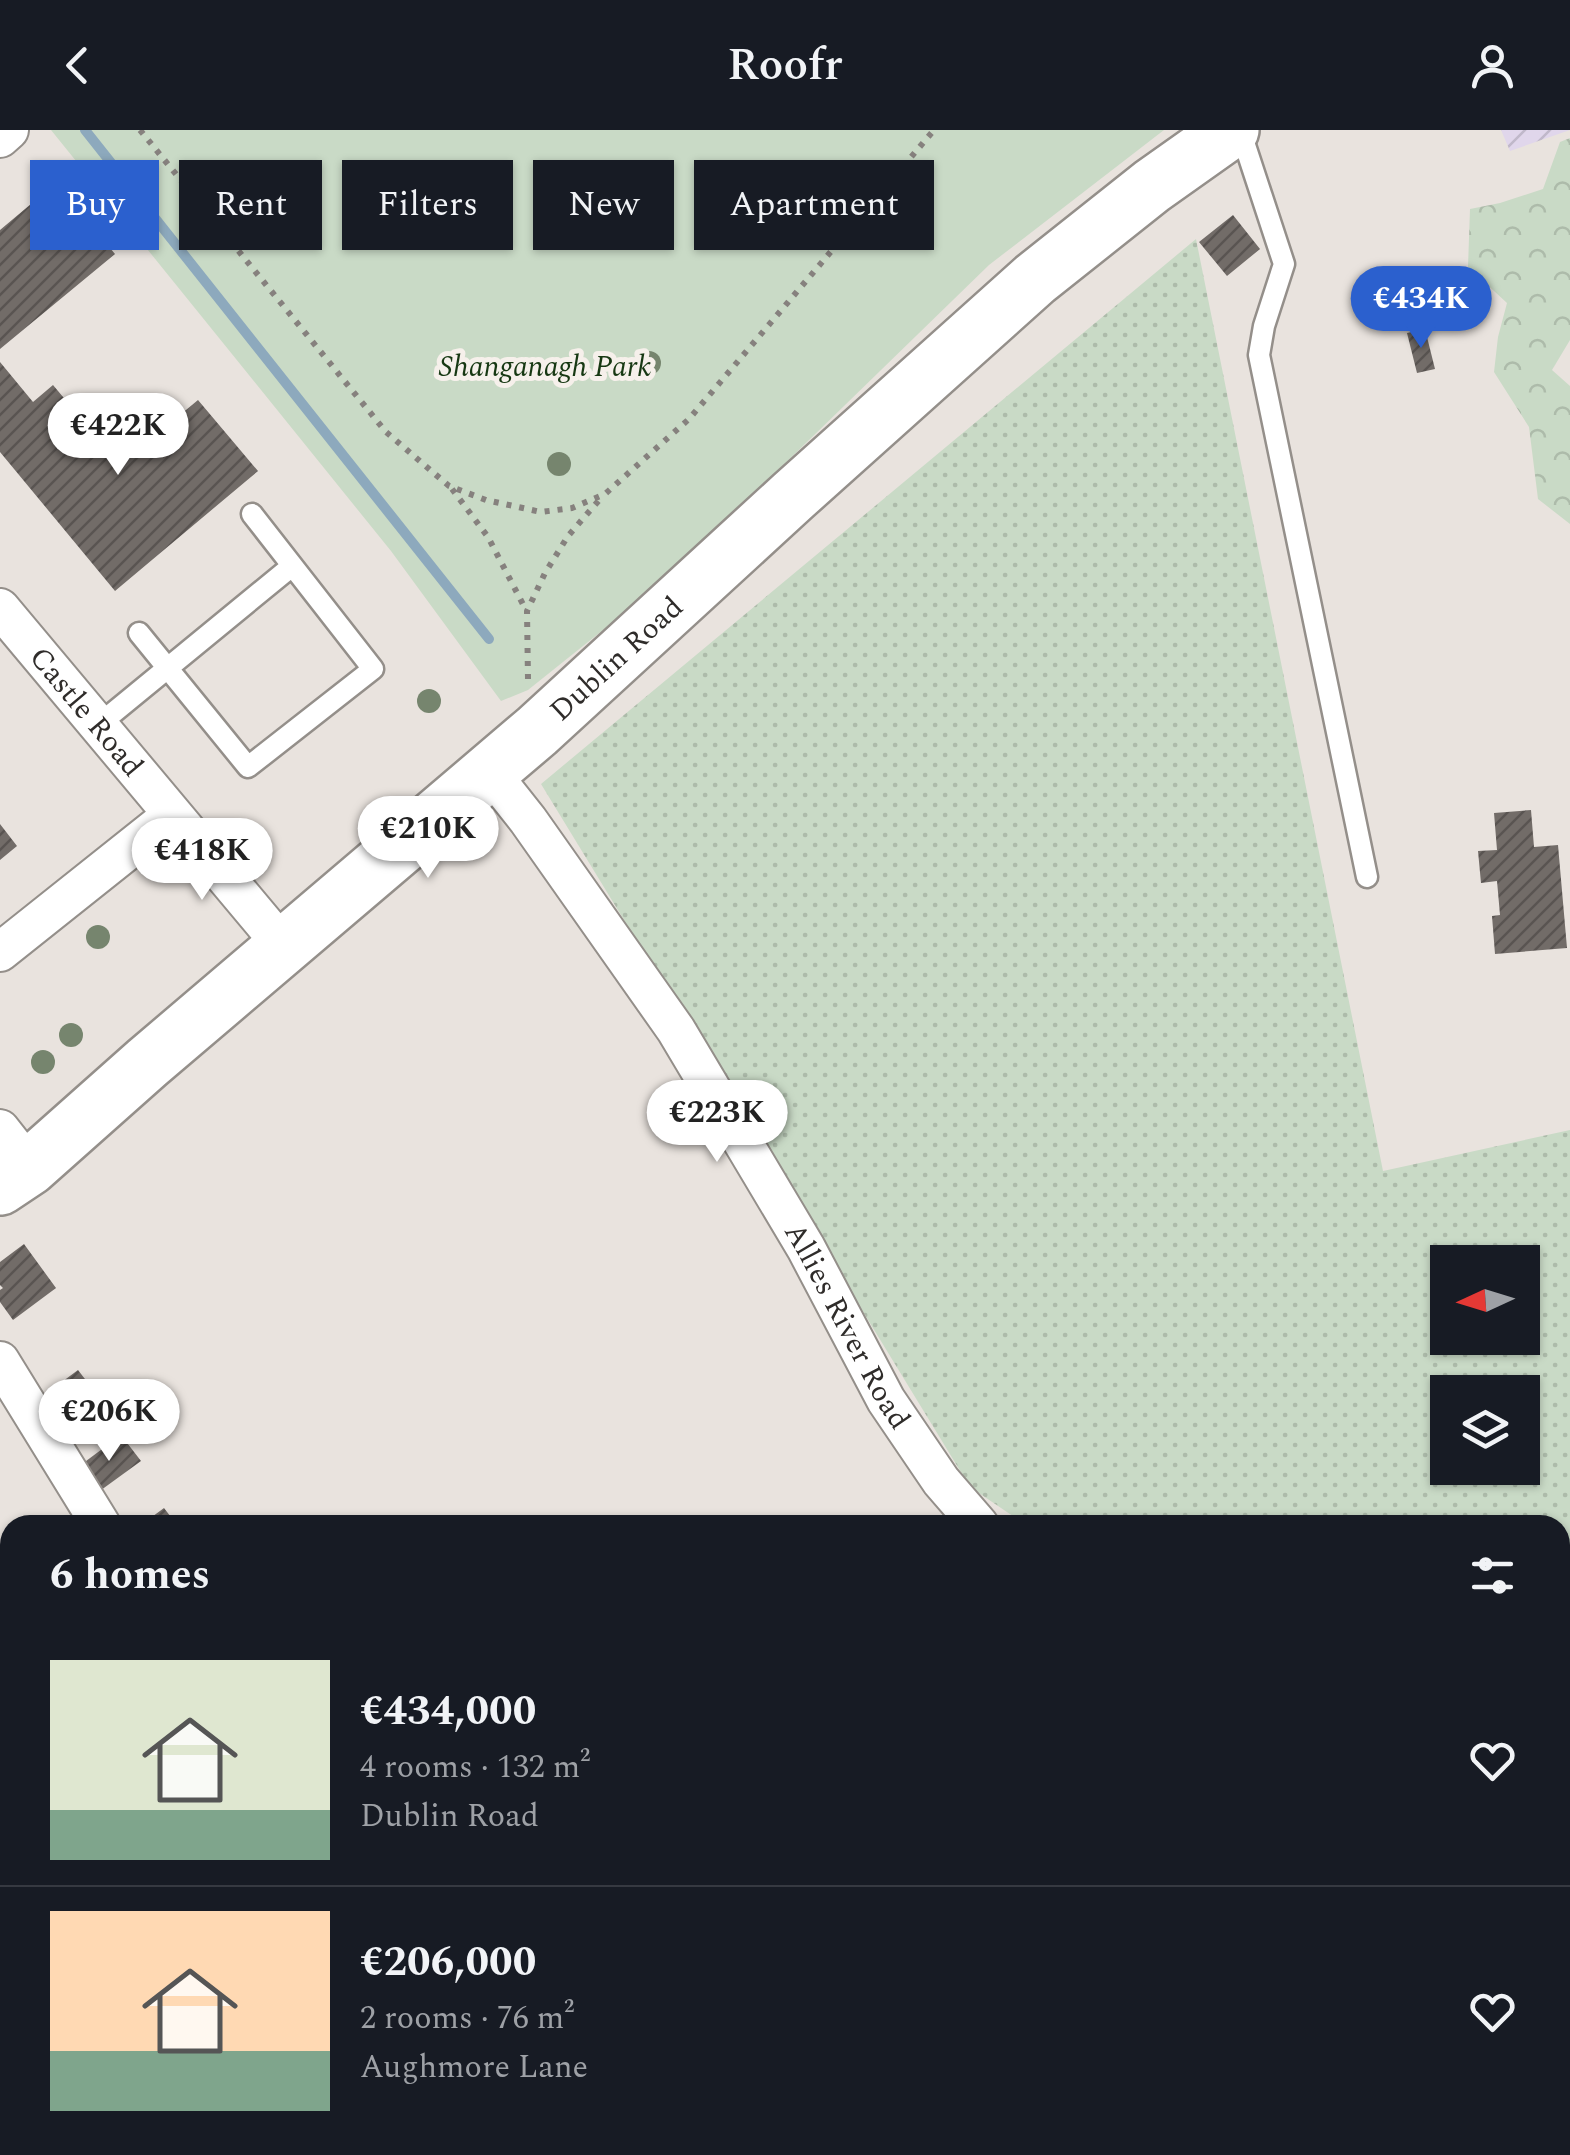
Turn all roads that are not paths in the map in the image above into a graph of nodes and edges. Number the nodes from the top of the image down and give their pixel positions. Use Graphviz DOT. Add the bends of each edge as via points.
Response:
graph roads {
  1 [pos="9,130"];
  2 [pos="1231,130"];
  3 [pos="1240,130"];
  4 [pos="0,138"];
  5 [pos="252,514"];
  6 [pos="292,566"];
  7 [pos="0,608"];
  8 [pos="139,632"];
  9 [pos="168,668"];
  10 [pos="97,726"];
  11 [pos="490,772"];
  12 [pos="172,815"];
  13 [pos="1367,878"];
  14 [pos="284,947"];
  15 [pos="0,952"];
  16 [pos="10,1161"];
  17 [pos="0,1361"];
  18 [pos="96,1515"];
  19 [pos="970,1515"];
  1 -- 4 [label="street"];
  2 -- 11 [label="main road, Dublin Road" via="1034,278"];
  3 -- 13 [label="lane" via="1284,264 1259,355"];
  5 -- 6 [label="lane"];
  6 -- 9 [label="lane"];
  6 -- 9 [label="lane" via="373,669 248,767"];
  7 -- 10 [label="street, Castle Road"];
  8 -- 9 [label="lane"];
  9 -- 10 [label="lane"];
  10 -- 12 [label="street, Castle Road"];
  11 -- 14 [label="main road, Dublin Road"];
  11 -- 19 [label="street, Allies River Road" via="676,1030 806,1248 886,1400"];
  12 -- 14 [label="street, Castle Road"];
  12 -- 15 [label="street"];
  14 -- 16 [label="main road, Dublin Road" via="147,1063"];
  17 -- 18 [label="street"];
}
